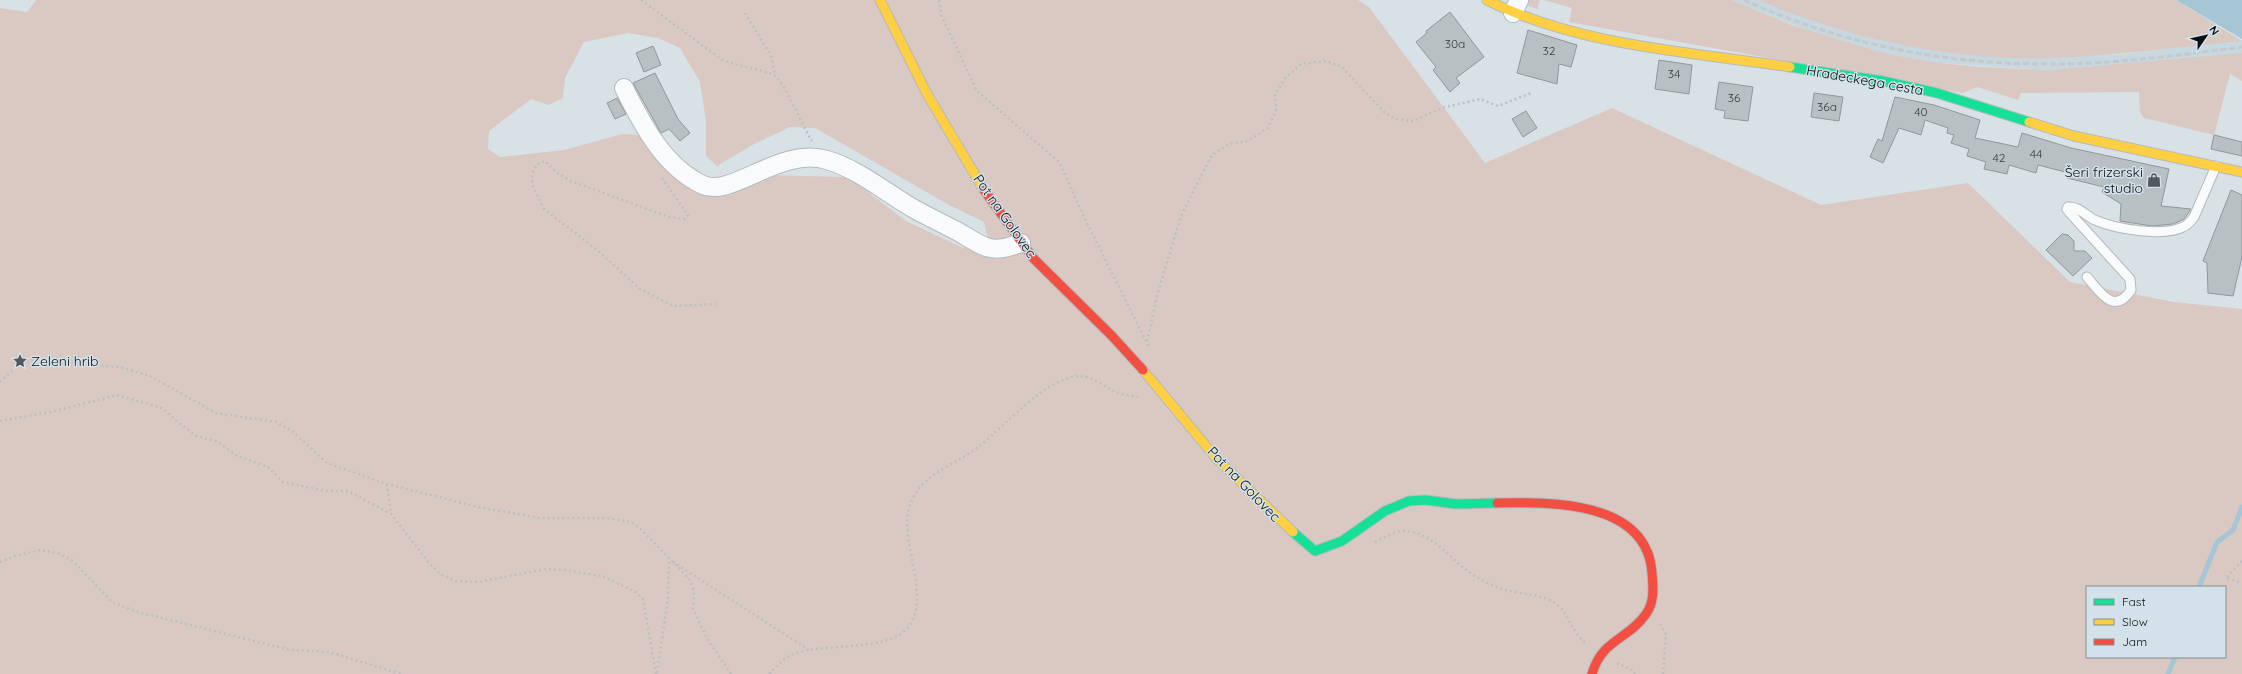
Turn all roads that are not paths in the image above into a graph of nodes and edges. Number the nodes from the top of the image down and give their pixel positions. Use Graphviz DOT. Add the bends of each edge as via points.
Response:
graph roads {
  1 [pos="880,0"];
  2 [pos="1487,0"];
  3 [pos="1516,7"];
  4 [pos="624,88"];
  5 [pos="2216,166"];
  6 [pos="2242,172"];
  7 [pos="1021,243"];
  8 [pos="2087,277"];
  9 [pos="1592,674"];
  1 -- 7 [label="street, Pot na Golovec" via="902,47 946,126 989,197"];
  2 -- 3 [label="street, Hradeckega cesta"];
  3 -- 5 [label="street, Hradeckega cesta" via="1602,39 1853,75 1910,86 2074,136"];
  4 -- 7 [label="street" via="652,140 673,163 704,185 725,187 763,168 794,159 825,160 851,169 916,210 986,247 1002,249"];
  5 -- 6 [label="street, Hradeckega cesta"];
  5 -- 8 [label="lane" via="2194,217 2189,224 2175,230 2130,231 2107,225 2078,208 2068,207 2066,209 2070,214 2130,279 2131,290 2121,301 2114,302 2107,299"];
  7 -- 9 [label="street, Pot na Golovec" via="1042,268 1125,349 1252,497 1315,551 1346,540 1379,513 1403,502 1433,500 1462,505 1528,501 1594,508 1629,526 1645,544 1652,570 1653,595 1648,613 1602,652"];
}
